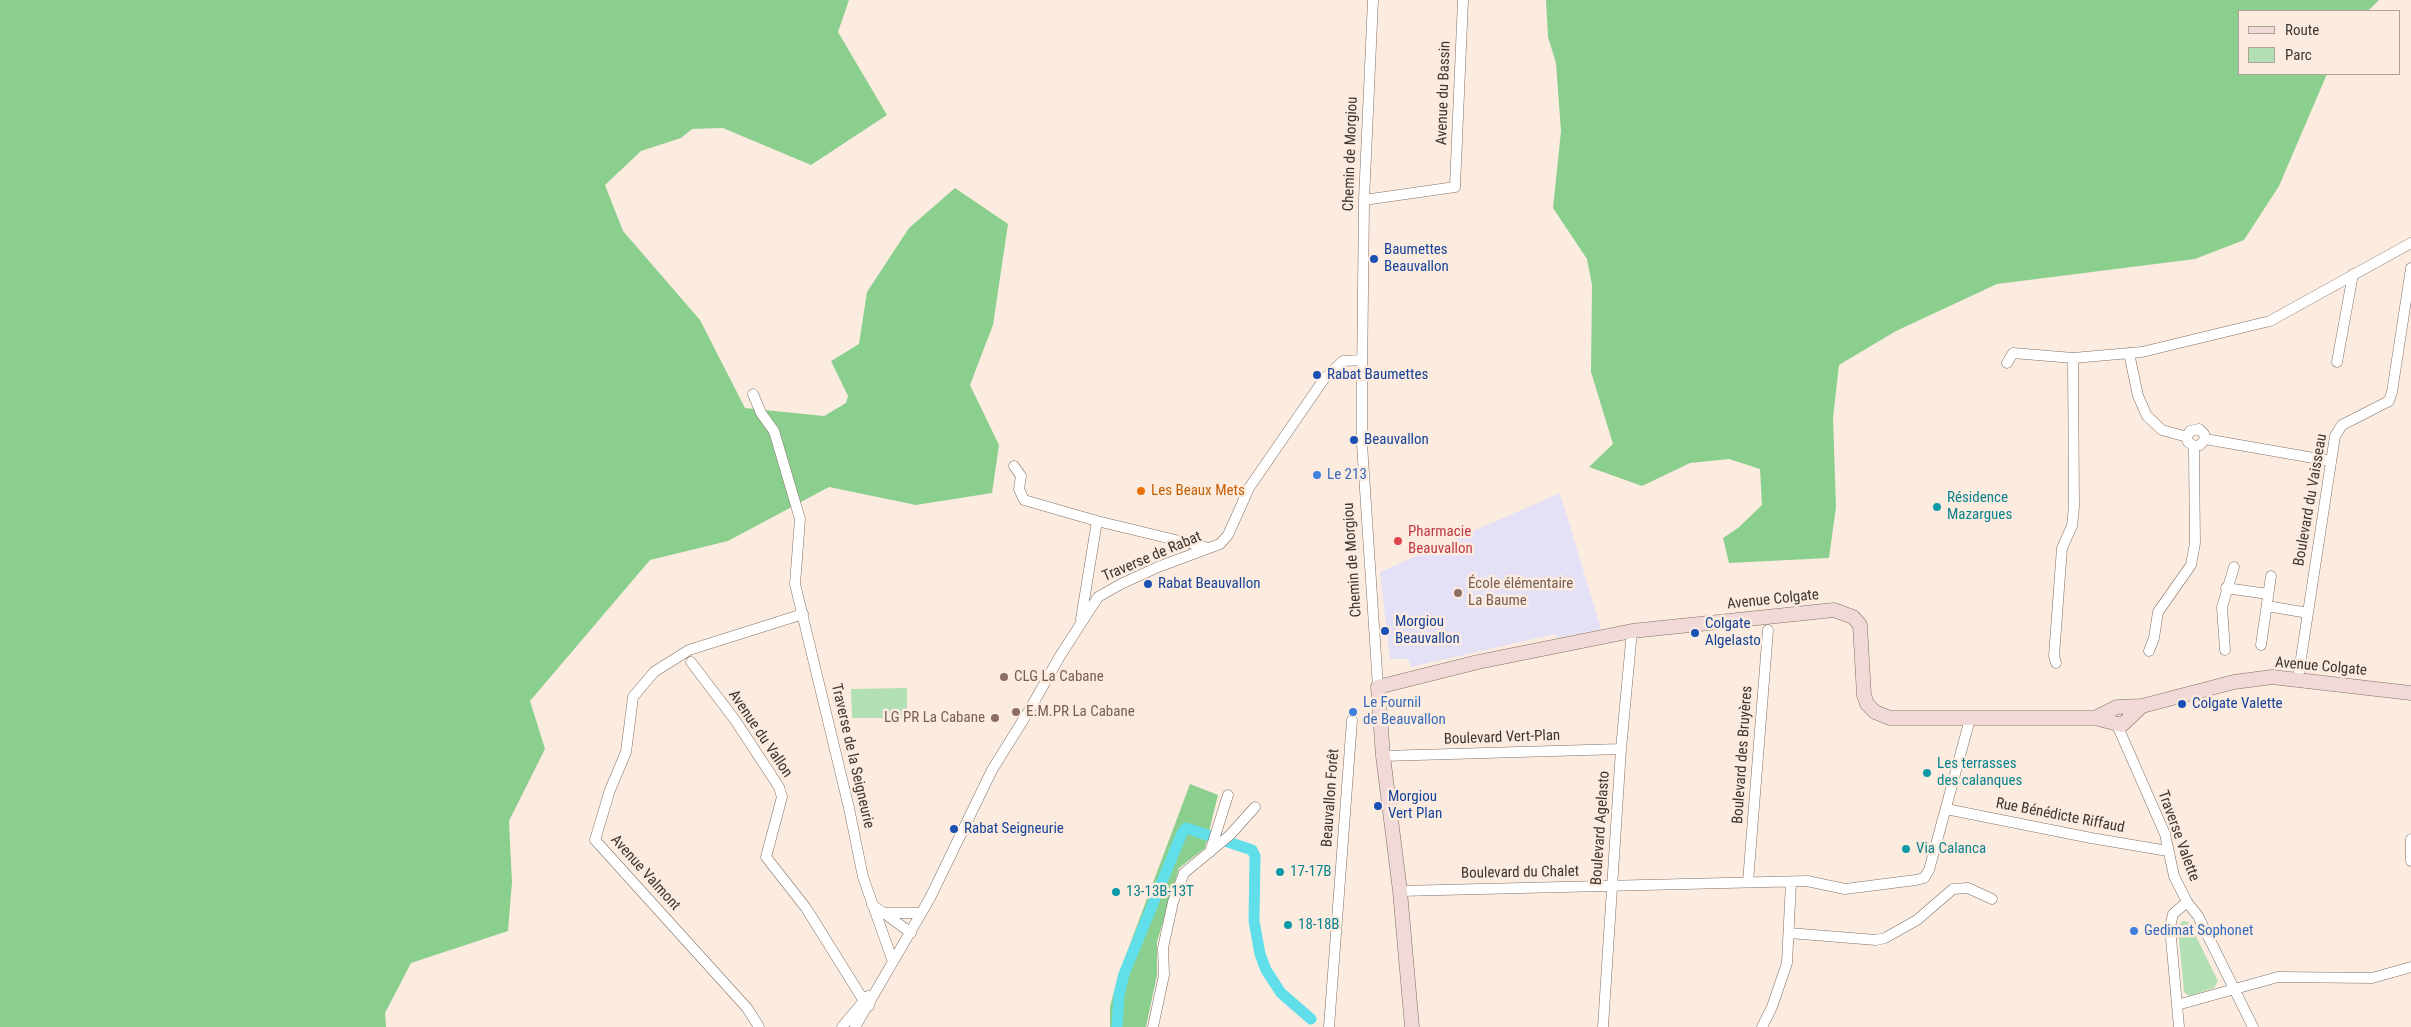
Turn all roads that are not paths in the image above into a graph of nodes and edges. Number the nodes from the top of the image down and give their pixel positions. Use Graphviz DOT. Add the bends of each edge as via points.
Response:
graph roads {
  1 [pos="1373,0"];
  2 [pos="1463,0"];
  3 [pos="1364,200"];
  4 [pos="2411,243"];
  5 [pos="2411,268"];
  6 [pos="2353,274"];
  7 [pos="2129,353"];
  8 [pos="2073,358"];
  9 [pos="1362,360"];
  10 [pos="2337,362"];
  11 [pos="2008,364"];
  12 [pos="753,394"];
  13 [pos="2205,439"];
  14 [pos="2190,442"];
  15 [pos="2331,461"];
  16 [pos="1014,466"];
  17 [pos="1096,521"];
  18 [pos="1209,548"];
  19 [pos="2234,567"];
  20 [pos="2271,576"];
  21 [pos="2226,588"];
  22 [pos="2268,594"];
  23 [pos="2267,606"];
  24 [pos="2308,613"];
  25 [pos="803,614"];
  26 [pos="1081,622"];
  27 [pos="1768,630"];
  28 [pos="1632,631"];
  29 [pos="2261,645"];
  30 [pos="2225,650"];
  31 [pos="2149,651"];
  32 [pos="691,662"];
  33 [pos="2056,663"];
  34 [pos="2298,678"];
  35 [pos="1378,687"];
  36 [pos="2411,693"];
  37 [pos="2120,717"];
  38 [pos="1970,719"];
  39 [pos="1352,720"];
  40 [pos="1621,749"];
  41 [pos="1382,756"];
  42 [pos="1228,795"];
  43 [pos="1255,807"];
  44 [pos="1946,809"];
  45 [pos="2411,839"];
  46 [pos="2168,852"];
  47 [pos="1210,853"];
  48 [pos="2411,861"];
  49 [pos="1748,882"];
  50 [pos="1791,882"];
  51 [pos="1613,886"];
  52 [pos="1400,890"];
  53 [pos="1992,898"];
  54 [pos="2187,902"];
  55 [pos="872,905"];
  56 [pos="884,913"];
  57 [pos="922,913"];
  58 [pos="911,933"];
  59 [pos="1789,933"];
  60 [pos="893,962"];
  61 [pos="2411,967"];
  62 [pos="2235,990"];
  63 [pos="866,1003"];
  64 [pos="2177,1005"];
  65 [pos="759,1027"];
  66 [pos="842,1027"];
  67 [pos="855,1027"];
  68 [pos="1153,1027"];
  69 [pos="1329,1027"];
  70 [pos="1412,1027"];
  71 [pos="1603,1027"];
  72 [pos="1762,1027"];
  73 [pos="2179,1027"];
  74 [pos="2253,1027"];
  1 -- 3 [label="street, Chemin de Morgiou"];
  2 -- 3 [label="street, Avenue du Bassin" via="1455,187"];
  3 -- 9 [label="street, Chemin de Morgiou"];
  4 -- 6 [label="street"];
  5 -- 15 [label="street, Boulevard du Vaisseau" via="2389,400 2342,425 2335,436"];
  6 -- 7 [label="street" via="2270,321"];
  6 -- 10 [label="street"];
  7 -- 8 [label="street"];
  7 -- 14 [label="street" via="2138,396 2147,416 2162,430"];
  8 -- 11 [label="street" via="2013,353"];
  8 -- 33 [label="street" via="2074,507 2072,526 2062,548"];
  9 -- 18 [label="street, Traverse de Rabat" via="1342,361 1324,379 1250,488 1228,535 1220,544"];
  9 -- 35 [label="street, Chemin de Morgiou" via="1362,444"];
  12 -- 25 [label="street, Traverse de la Seigneurie" via="774,431 800,519 796,584"];
  13 -- 14 [label="street" via="2200,445"];
  13 -- 14 [label="street" via="2202,430 2196,429 2190,431"];
  13 -- 15 [label="street"];
  14 -- 31 [label="street" via="2195,543 2190,565 2158,612"];
  15 -- 24 [label="street, Boulevard du Vaisseau"];
  16 -- 17 [label="street" via="1020,476 1019,489 1024,500"];
  17 -- 18 [label="street"];
  17 -- 26 [label="street"];
  18 -- 26 [label="street, Traverse de Rabat" via="1109,590 1098,597"];
  19 -- 21 [label="street"];
  20 -- 22 [label="street"];
  21 -- 22 [label="street"];
  21 -- 30 [label="street" via="2222,607"];
  22 -- 23 [label="street"];
  23 -- 24 [label="street"];
  23 -- 29 [label="street"];
  24 -- 34 [label="street, Boulevard du Vaisseau"];
  25 -- 55 [label="street, Traverse de la Seigneurie"];
  25 -- 65 [label="street, Avenue Valmont" via="689,650 654,672 633,697 626,752 595,840 747,1008"];
  26 -- 57 [label="street, Traverse de Rabat" via="992,770"];
  27 -- 49 [label="street, Boulevard des Bruyères"];
  28 -- 35 [label="street, Avenue Colgate" via="1478,662"];
  28 -- 38 [label="street, Avenue Colgate" via="1840,611 1853,616 1860,625 1864,694 1867,704 1875,712 1890,718"];
  28 -- 40 [label="street, Boulevard Agelasto"];
  32 -- 63 [label="street, Avenue du Vallon" via="735,720 779,787 782,797 766,857 806,908"];
  34 -- 36 [label="street, Avenue Colgate"];
  34 -- 37 [label="street, Avenue Colgate" via="2272,677 2234,682 2142,706"];
  35 -- 41 [label="street, Chemin de Morgiou"];
  37 -- 38 [label="street, Avenue Colgate"];
  37 -- 46 [label="street, Traverse Valette" via="2126,741 2165,834"];
  38 -- 44 [label="street"];
  39 -- 69 [label="street, Beauvallon Forêt"];
  40 -- 41 [label="street, Boulevard Vert-Plan"];
  40 -- 51 [label="street, Boulevard Agelasto"];
  41 -- 52 [label="street, Chemin de Morgiou"];
  42 -- 47 [label="street"];
  43 -- 47 [label="street"];
  44 -- 46 [label="street, Rue Bénédicte Riffaud"];
  44 -- 50 [label="street, Boulevard du Chalet" via="1924,878 1846,889 1807,881"];
  45 -- 48 [label="street"];
  46 -- 54 [label="street, Traverse Valette" via="2174,876"];
  47 -- 68 [label="street" via="1184,873 1173,902"];
  49 -- 50 [label="street, Boulevard du Chalet"];
  49 -- 51 [label="street, Boulevard du Chalet"];
  50 -- 59 [label="street"];
  51 -- 52 [label="street, Boulevard du Chalet"];
  51 -- 71 [label="street, Boulevard Agelasto"];
  52 -- 70 [label="street, Chemin de Morgiou"];
  53 -- 59 [label="street" via="1968,888 1953,890 1917,920 1876,940"];
  54 -- 62 [label="street" via="2198,916"];
  54 -- 64 [label="street, Traverse Valette" via="2173,914 2170,927"];
  55 -- 56 [label="street"];
  55 -- 60 [label="street, Traverse de la Seigneurie"];
  56 -- 57 [label="street"];
  56 -- 58 [label="street"];
  57 -- 58 [label="street"];
  58 -- 60 [label="street"];
  59 -- 72 [label="street" via="1788,963"];
  60 -- 63 [label="street"];
  61 -- 62 [label="street" via="2372,978 2278,977"];
  62 -- 64 [label="street"];
  62 -- 74 [label="street"];
  63 -- 66 [label="street"];
  63 -- 67 [label="street"];
  64 -- 73 [label="street, Traverse Valette"];
}
